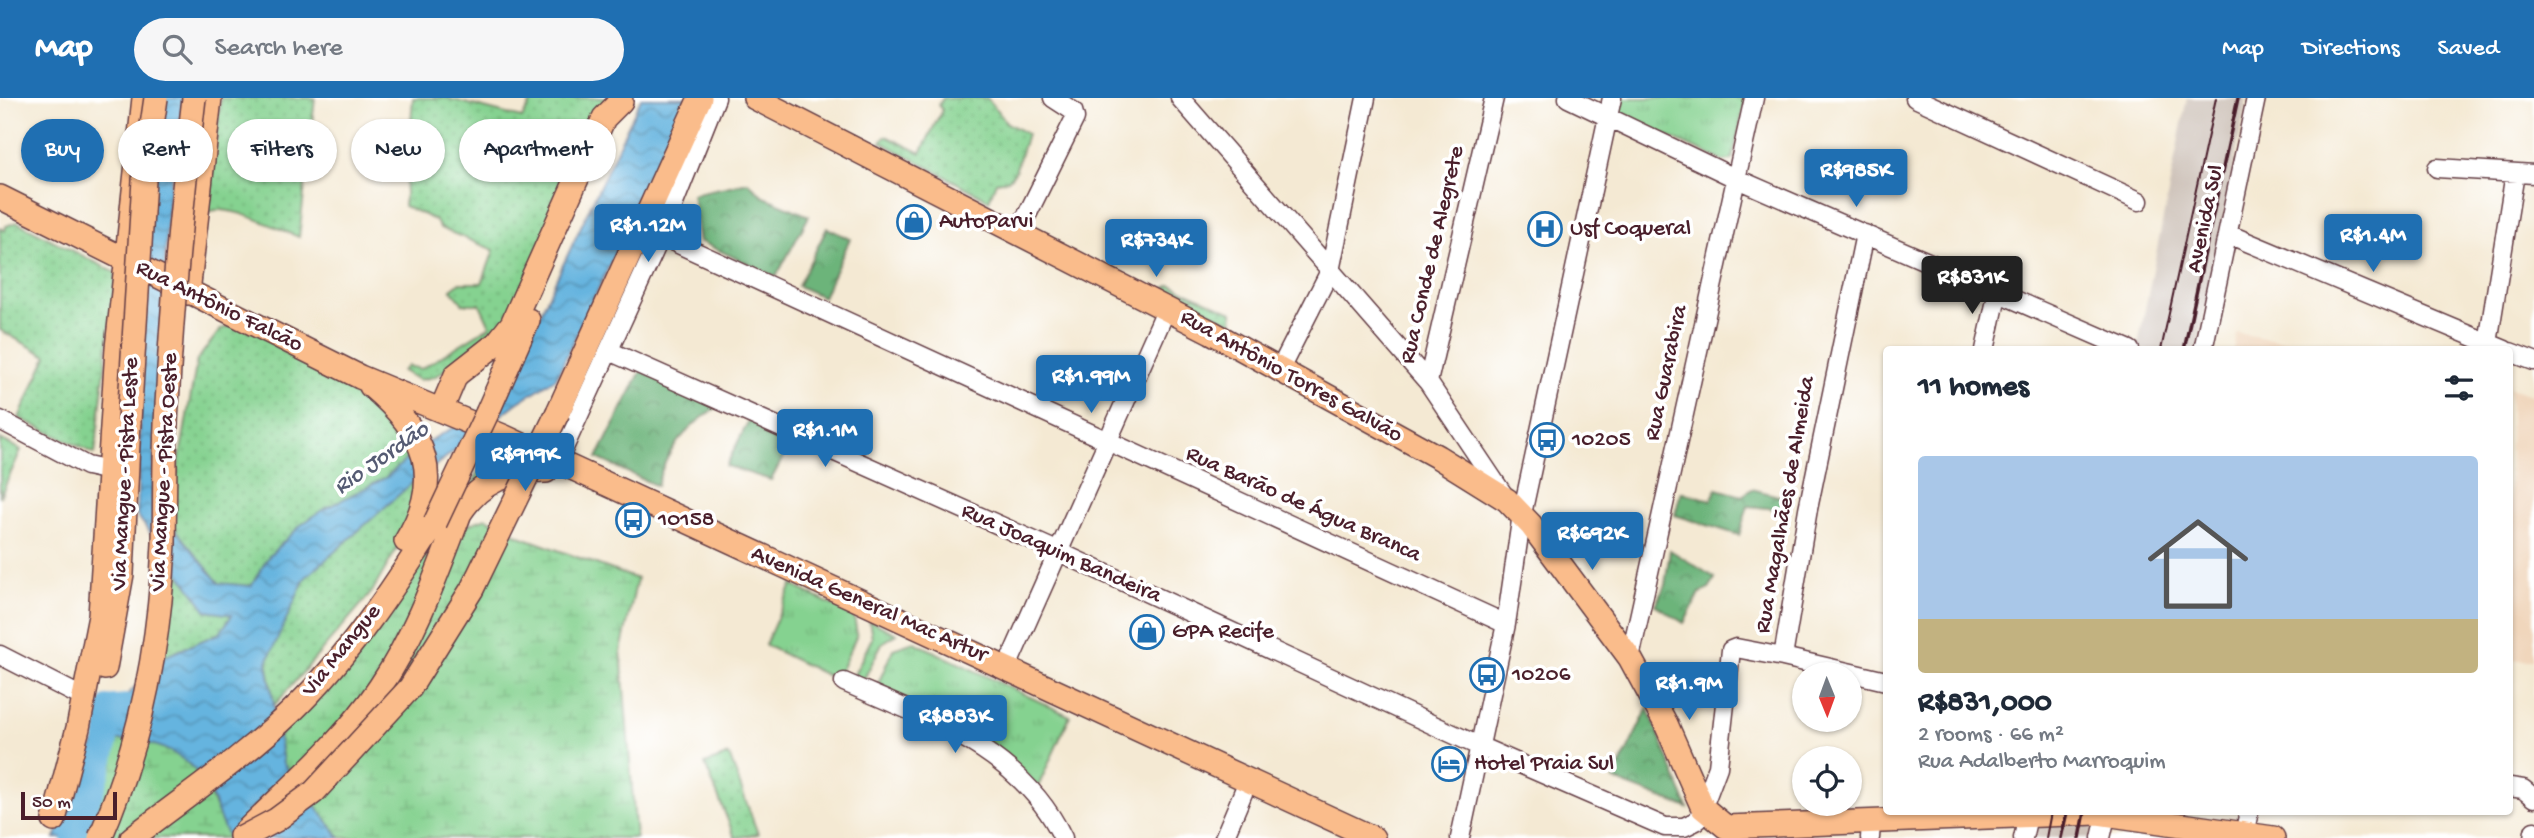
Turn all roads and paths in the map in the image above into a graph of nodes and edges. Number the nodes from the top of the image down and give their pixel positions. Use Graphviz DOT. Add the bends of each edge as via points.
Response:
graph roads {
  1 [pos="144,98"];
  2 [pos="156,98"];
  3 [pos="194,98"];
  4 [pos="210,98"];
  5 [pos="700,98"];
  6 [pos="716,98"];
  7 [pos="755,98"];
  8 [pos="1053,98"];
  9 [pos="1180,98"];
  10 [pos="1366,98"];
  11 [pos="1494,98"];
  12 [pos="1568,98"];
  13 [pos="1612,98"];
  14 [pos="1754,98"];
  15 [pos="1915,98"];
  16 [pos="2256,98"];
  17 [pos="619,105"];
  18 [pos="1608,119"];
  19 [pos="2437,168"];
  20 [pos="2515,173"];
  21 [pos="2534,174"];
  22 [pos="1735,178"];
  23 [pos="0,197"];
  24 [pos="2139,201"];
  25 [pos="1019,231"];
  26 [pos="1865,234"];
  27 [pos="2228,234"];
  28 [pos="661,236"];
  29 [pos="129,262"];
  30 [pos="1331,271"];
  31 [pos="182,290"];
  32 [pos="1998,291"];
  33 [pos="1166,310"];
  34 [pos="1985,346"];
  35 [pos="2121,346"];
  36 [pos="2204,346"];
  37 [pos="2496,346"];
  38 [pos="2501,346"];
  39 [pos="609,351"];
  40 [pos="2513,353"];
  41 [pos="2534,362"];
  42 [pos="1279,371"];
  43 [pos="360,377"];
  44 [pos="1428,382"];
  45 [pos="448,411"];
  46 [pos="0,420"];
  47 [pos="1107,443"];
  48 [pos="558,461"];
  49 [pos="110,471"];
  50 [pos="586,474"];
  51 [pos="1514,507"];
  52 [pos="1057,551"];
  53 [pos="1506,624"];
  54 [pos="0,654"];
  55 [pos="1783,657"];
  56 [pos="1630,658"];
  57 [pos="1007,667"];
  58 [pos="1883,680"];
  59 [pos="844,682"];
  60 [pos="84,698"];
  61 [pos="261,738"];
  62 [pos="1481,747"];
  63 [pos="1248,781"];
  64 [pos="2513,787"];
  65 [pos="2534,798"];
  66 [pos="1703,807"];
  67 [pos="2010,815"];
  68 [pos="2029,815"];
  69 [pos="2107,815"];
  70 [pos="2125,815"];
  71 [pos="1665,827"];
  72 [pos="2245,828"];
  73 [pos="49,829"];
  74 [pos="1871,830"];
  75 [pos="2534,831"];
  76 [pos="1729,833"];
  77 [pos="100,838"];
  78 [pos="132,838"];
  79 [pos="240,838"];
  80 [pos="1063,838"];
  81 [pos="1224,838"];
  82 [pos="1373,838"];
  83 [pos="1460,838"];
  84 [pos="1690,838"];
  85 [pos="2023,838"];
  86 [pos="2101,838"];
  87 [pos="2273,838"];
  88 [pos="2533,838"];
  1 -- 29 [label="main road"];
  2 -- 73 [label="main road, Via Mangue - Pista Leste, bridge" via="142,204 122,574 104,674 72,777"];
  3 -- 77 [label="main road, Via Mangue - Pista Oeste, bridge" via="177,246 155,638 126,772"];
  4 -- 31 [label="main road"];
  5 -- 79 [label="main road, bridge" via="472,589 410,688 314,792 276,820"];
  6 -- 28 [label="street"];
  7 -- 25 [label="main road, Rua Antônio Torres Galvão"];
  8 -- 25 [label="street" via="1075,115"];
  9 -- 30 [label="street"];
  10 -- 30 [label="street"];
  11 -- 44 [label="street, Rua Conde de Alegrete"];
  12 -- 18 [label="street"];
  13 -- 18 [label="street"];
  14 -- 22 [label="street, Rua Guarabira"];
  15 -- 24 [label="street"];
  16 -- 27 [label="street, Avenida Sul"];
  17 -- 45 [label="main road" via="604,118 512,324 496,344 456,375"];
  17 -- 61 [label="main road, Via Mangue, bridge" via="435,523 404,572 312,691"];
  18 -- 22 [label="street"];
  18 -- 51 [label="street"];
  19 -- 20 [label="street"];
  20 -- 21 [label="street"];
  20 -- 38 [label="street"];
  22 -- 26 [label="street"];
  22 -- 56 [label="street, Rua Guarabira"];
  23 -- 29 [label="main road, Rua Antônio Falcão"];
  25 -- 33 [label="main road, Rua Antônio Torres Galvão"];
  26 -- 32 [label="street"];
  26 -- 55 [label="street, Rua Magalhães de Almeida" via="1810,496"];
  27 -- 36 [label="street, Avenida Sul"];
  27 -- 37 [label="street"];
  28 -- 39 [label="street"];
  28 -- 47 [label="street, Rua Barão de Água Branca"];
  29 -- 31 [label="main road, Rua Antônio Falcão, bridge"];
  29 -- 49 [label="main road" via="117,348"];
  30 -- 42 [label="street"];
  30 -- 44 [label="street"];
  31 -- 43 [label="main road, Rua Antônio Falcão"];
  32 -- 34 [label="street"];
  32 -- 35 [label="street"];
  33 -- 42 [label="main road, Rua Antônio Torres Galvão"];
  33 -- 47 [label="street"];
  39 -- 48 [label="street"];
  39 -- 52 [label="street, Rua Joaquim Bandeira"];
  40 -- 41 [label="street"];
  42 -- 51 [label="main road, Rua Antônio Torres Galvão" via="1438,457"];
  43 -- 45 [label="main road, Rua Antônio Falcão"];
  43 -- 61 [label="main road" via="388,400 416,437 428,476 426,505 335,643"];
  44 -- 51 [label="street"];
  45 -- 48 [label="main road, Avenida General Mac Artur"];
  46 -- 49 [label="street" via="87,466"];
  47 -- 52 [label="street"];
  47 -- 53 [label="street, Rua Barão de Água Branca"];
  48 -- 50 [label="main road, Avenida General Mac Artur"];
  49 -- 60 [label="main road" via="100,616"];
  50 -- 57 [label="main road, Avenida General Mac Artur" via="915,629"];
  50 -- 79 [label="main road" via="506,474 484,485 460,513 414,630 379,688 347,729"];
  51 -- 53 [label="street"];
  51 -- 56 [label="main road"];
  52 -- 57 [label="street"];
  52 -- 62 [label="street, Rua Joaquim Bandeira"];
  53 -- 62 [label="street"];
  54 -- 60 [label="street"];
  55 -- 58 [label="street"];
  55 -- 66 [label="street, Rua Magalhães de Almeida" via="1731,650 1718,767"];
  56 -- 66 [label="main road"];
  57 -- 63 [label="main road, Avenida General Mac Artur"];
  59 -- 80 [label="street" via="991,752 1047,808"];
  60 -- 73 [label="main road"];
  61 -- 78 [label="main road, Via Mangue"];
  62 -- 71 [label="street, Rua Joaquim Bandeira"];
  62 -- 83 [label="street"];
  63 -- 81 [label="street"];
  63 -- 82 [label="main road, Avenida General Mac Artur"];
  64 -- 65 [label="street"];
  66 -- 71 [label="street" via="1692,826"];
  66 -- 76 [label="main road"];
  67 -- 74 [label="main road"];
  68 -- 85 [label="street"];
  69 -- 86 [label="street"];
  70 -- 72 [label="main road"];
  71 -- 84 [label="street, Rua Joaquim Bandeira"];
  72 -- 87 [label="main road"];
  74 -- 76 [label="main road"];
  75 -- 88 [label="street"];
}
